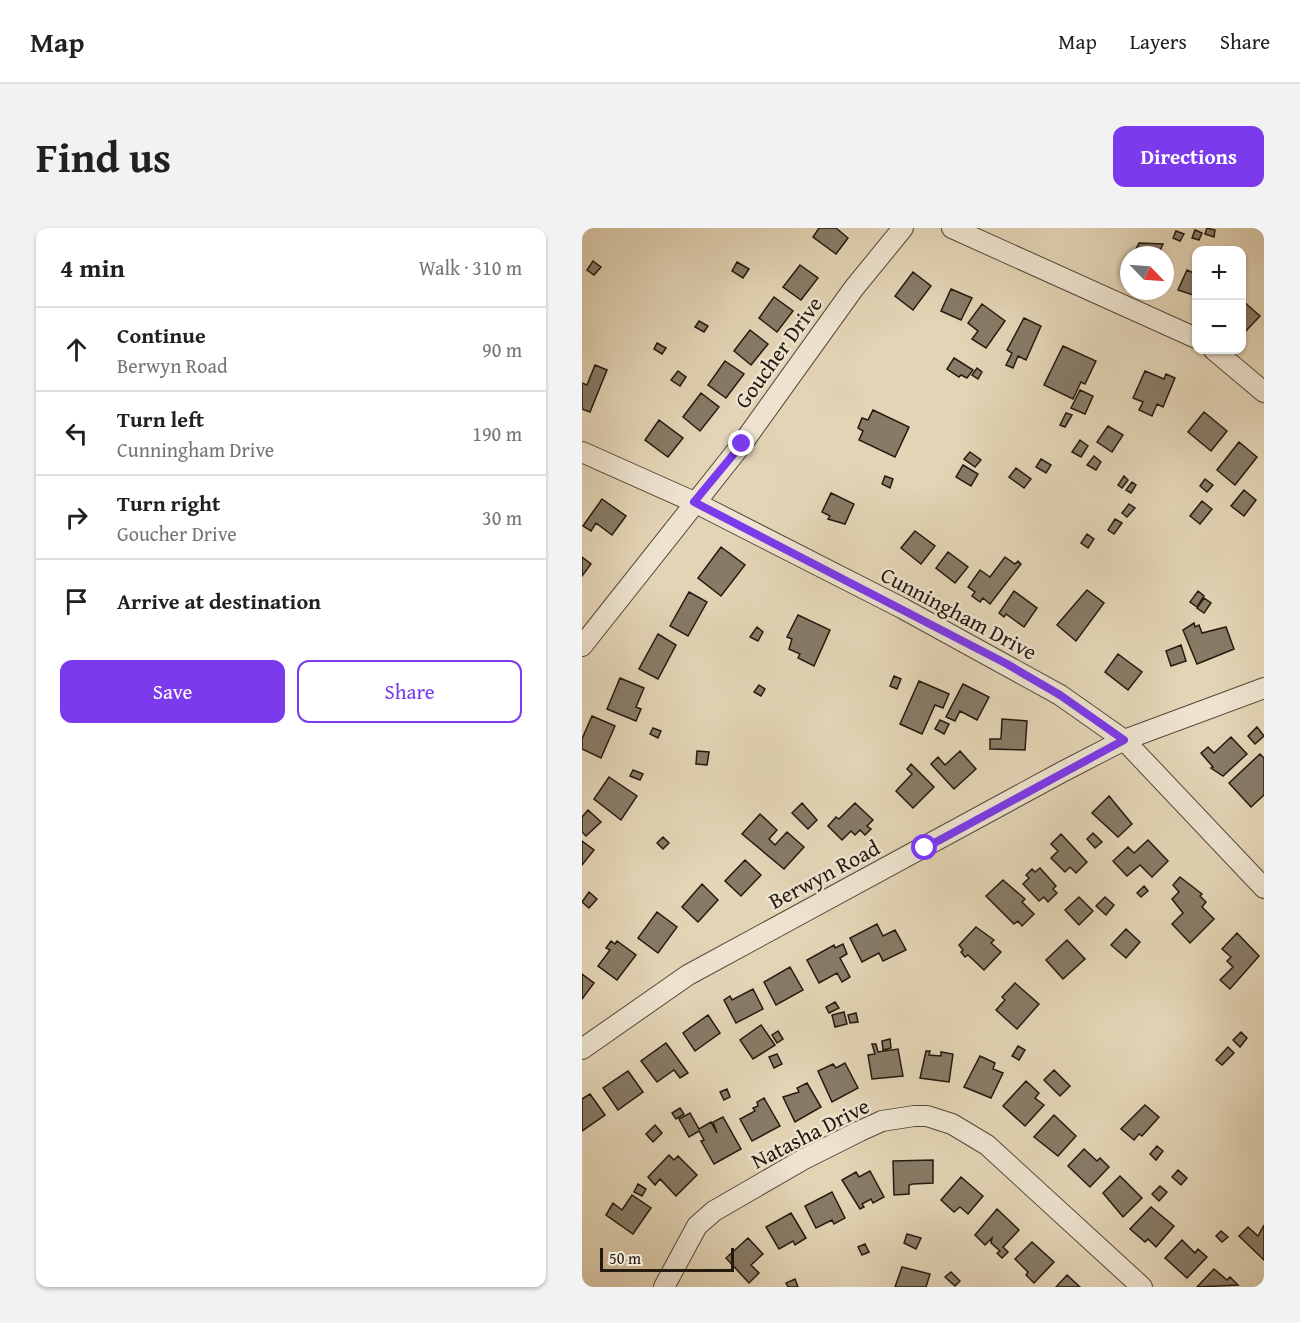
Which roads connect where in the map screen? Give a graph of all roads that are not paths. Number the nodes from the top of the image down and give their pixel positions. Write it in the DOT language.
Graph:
graph roads {
  1 [pos="903,228"];
  2 [pos="952,228"];
  3 [pos="1192,336"];
  4 [pos="1219,354"];
  5 [pos="1264,392"];
  6 [pos="582,452"];
  7 [pos="694,502"];
  8 [pos="582,646"];
  9 [pos="1264,688"];
  10 [pos="1124,740"];
  11 [pos="1264,888"];
  12 [pos="582,1049"];
  13 [pos="664,1287"];
  14 [pos="1142,1287"];
  1 -- 7 [label="street, Goucher Drive"];
  2 -- 3 [label="street"];
  4 -- 5 [label="street"];
  6 -- 7 [label="street, Cunningham Drive"];
  7 -- 8 [label="street, Goucher Drive"];
  7 -- 10 [label="street, Cunningham Drive"];
  9 -- 10 [label="street, Berwyn Road"];
  10 -- 11 [label="street, Cunningham Drive"];
  10 -- 12 [label="street, Berwyn Road"];
  13 -- 14 [label="street, Natasha Drive"];
}
